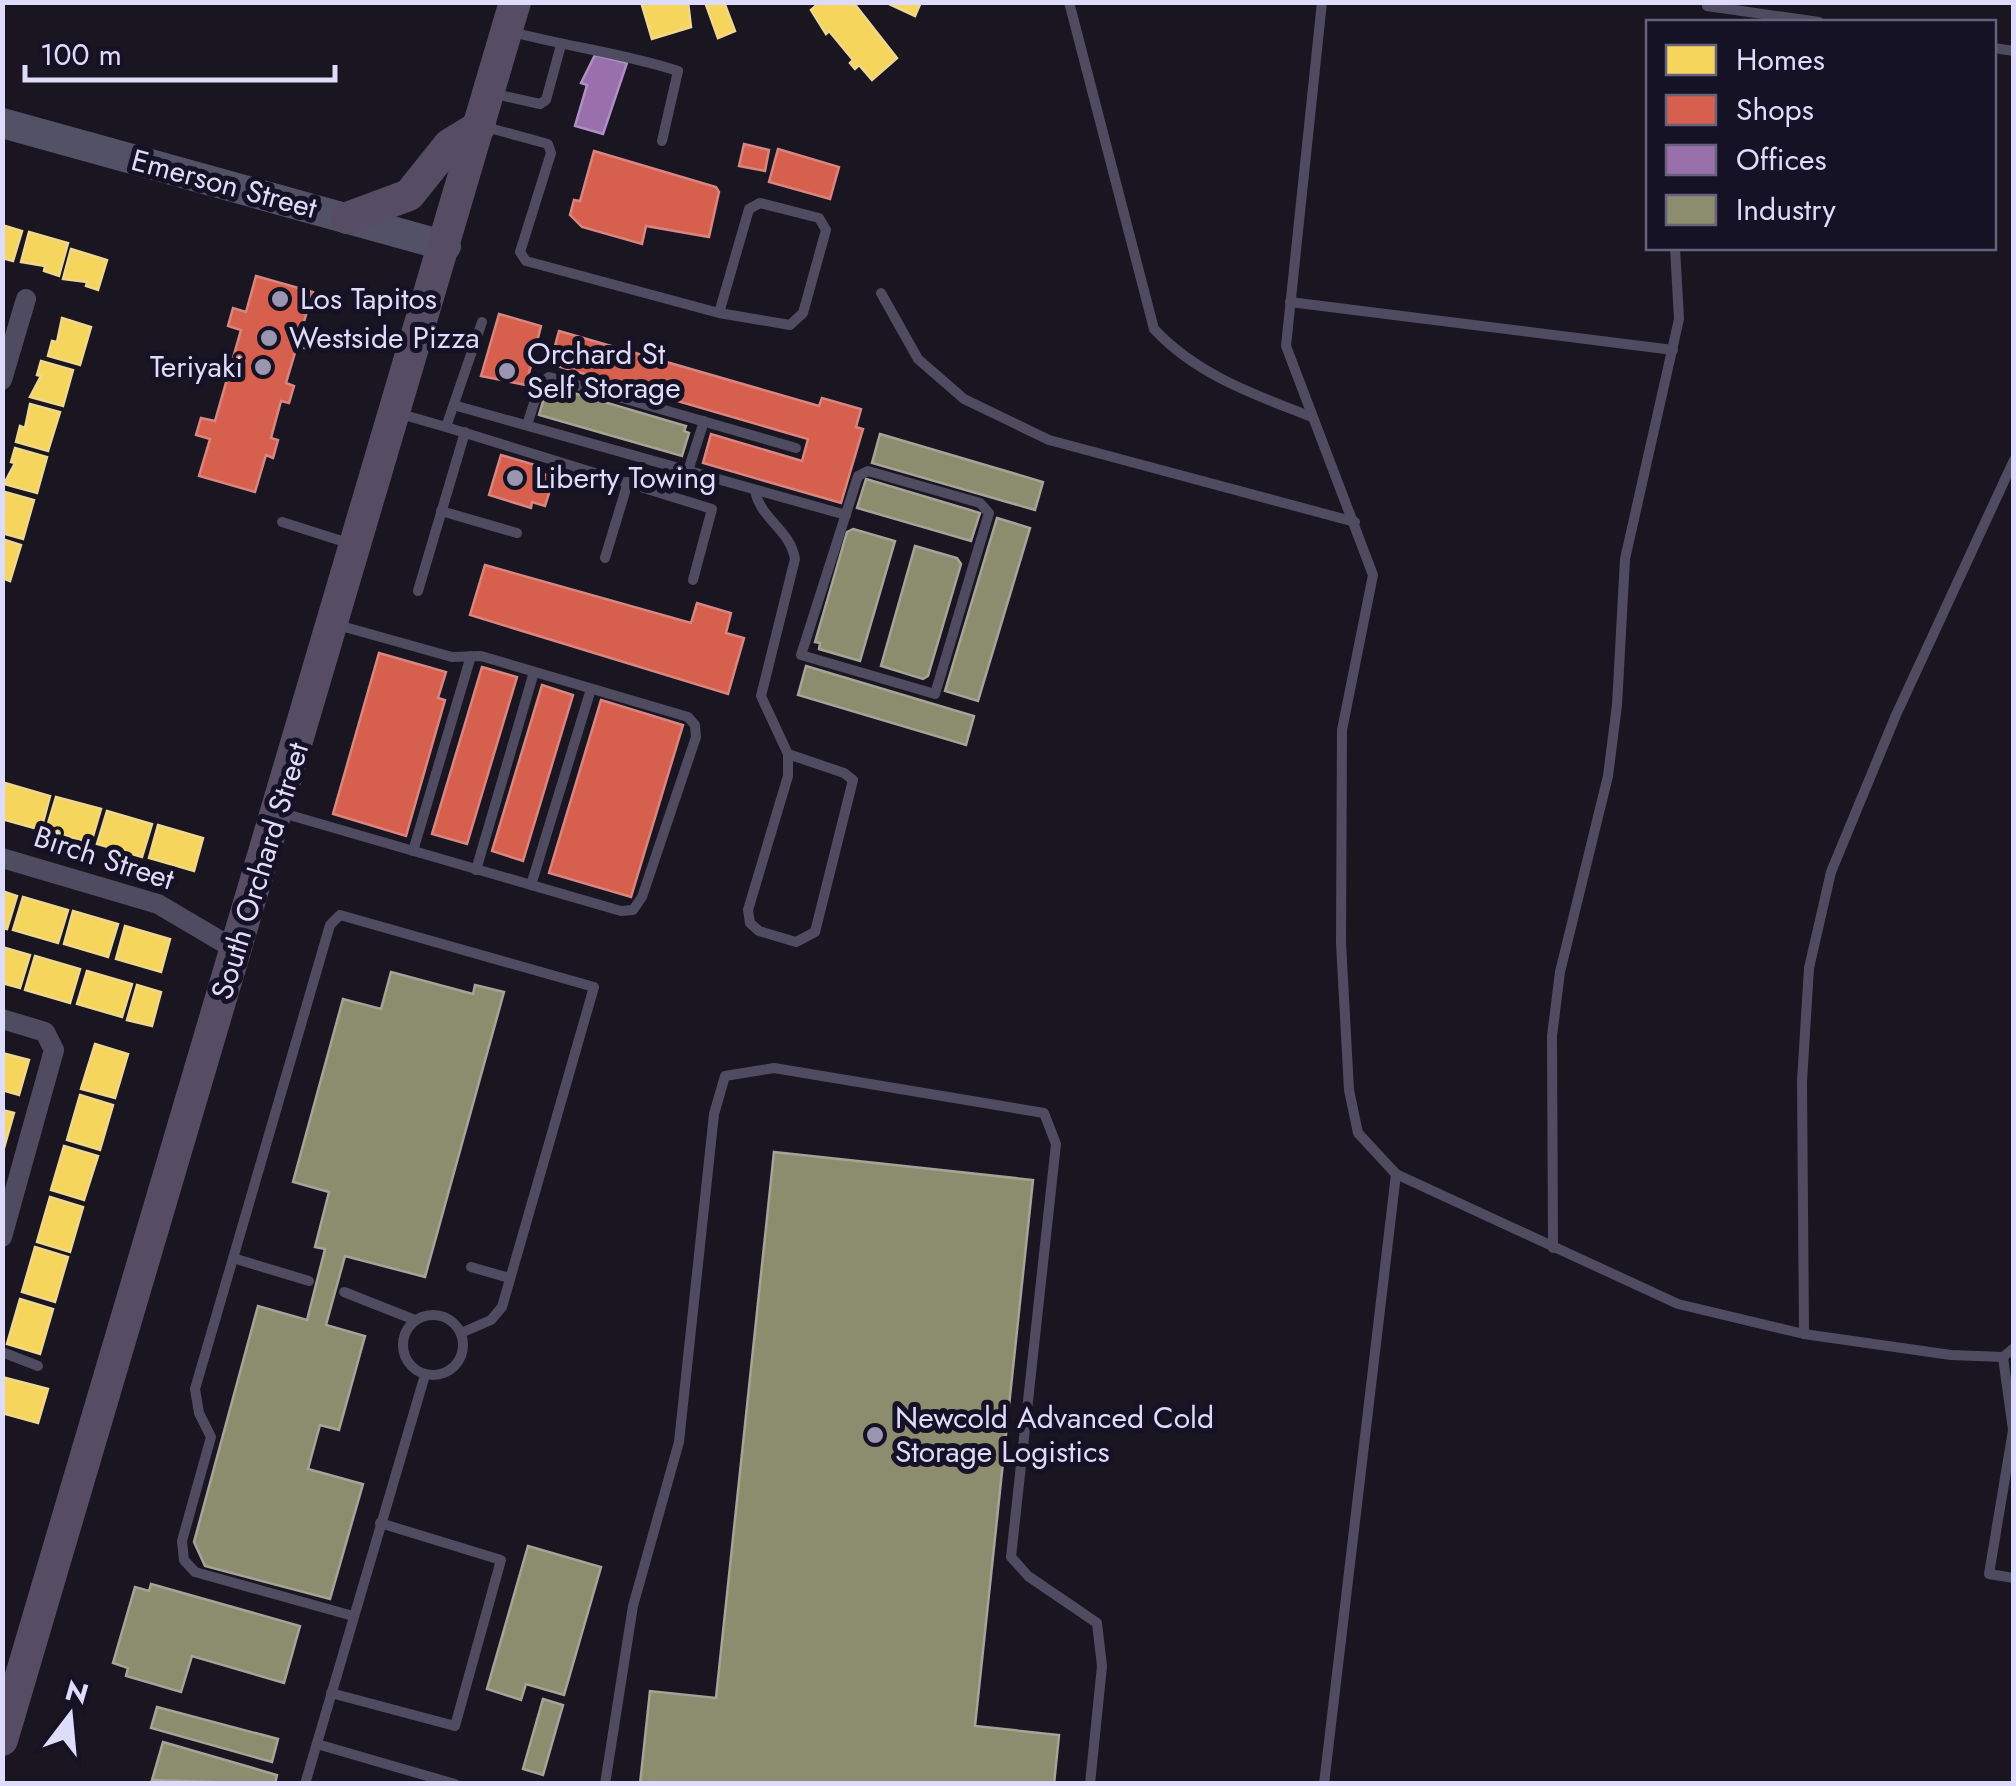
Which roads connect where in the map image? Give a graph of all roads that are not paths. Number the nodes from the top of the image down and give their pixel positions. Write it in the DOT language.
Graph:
graph roads {
  1 [pos="1069,2"];
  2 [pos="1322,2"];
  3 [pos="1707,4"];
  4 [pos="511,17"];
  5 [pos="1807,20"];
  6 [pos="560,45"];
  7 [pos="490,93"];
  8 [pos="2,122"];
  9 [pos="480,126"];
  10 [pos="662,141"];
  11 [pos="347,218"];
  12 [pos="446,246"];
  13 [pos="1675,250"];
  14 [pos="880,294"];
  15 [pos="26,299"];
  16 [pos="1290,302"];
  17 [pos="720,313"];
  18 [pos="482,322"];
  19 [pos="1673,350"];
  20 [pos="2,380"];
  21 [pos="457,406"];
  22 [pos="396,412"];
  23 [pos="1312,416"];
  24 [pos="704,421"];
  25 [pos="527,425"];
  26 [pos="446,427"];
  27 [pos="465,432"];
  28 [pos="796,448"];
  29 [pos="2014,460"];
  30 [pos="688,472"];
  31 [pos="628,482"];
  32 [pos="756,491"];
  33 [pos="442,511"];
  34 [pos="846,514"];
  35 [pos="282,522"];
  36 [pos="1356,522"];
  37 [pos="517,532"];
  38 [pos="357,545"];
  39 [pos="606,558"];
  40 [pos="693,580"];
  41 [pos="418,591"];
  42 [pos="333,624"];
  43 [pos="470,656"];
  44 [pos="534,672"];
  45 [pos="591,688"];
  46 [pos="788,754"];
  47 [pos="278,811"];
  48 [pos="413,851"];
  49 [pos="2,858"];
  50 [pos="476,870"];
  51 [pos="530,885"];
  52 [pos="236,950"];
  53 [pos="2,1020"];
  54 [pos="1396,1174"];
  55 [pos="10,1184"];
  56 [pos="2,1237"];
  57 [pos="1553,1248"];
  58 [pos="233,1258"];
  59 [pos="471,1267"];
  60 [pos="509,1278"];
  61 [pos="309,1281"];
  62 [pos="344,1292"];
  63 [pos="415,1320"];
  64 [pos="462,1333"];
  65 [pos="1804,1334"];
  66 [pos="2014,1348"];
  67 [pos="2,1352"];
  68 [pos="2003,1358"];
  69 [pos="38,1366"];
  70 [pos="425,1375"];
  71 [pos="380,1523"];
  72 [pos="2014,1578"];
  73 [pos="354,1616"];
  74 [pos="331,1693"];
  75 [pos="2,1740"];
  76 [pos="316,1744"];
  77 [pos="306,1784"];
  78 [pos="455,1784"];
  79 [pos="605,1784"];
  80 [pos="1090,1784"];
  81 [pos="1324,1784"];
  1 -- 23 [label="lane"];
  2 -- 16 [label="lane"];
  3 -- 5 [label="lane"];
  4 -- 6 [label="lane"];
  4 -- 7 [label="main road, South Orchard Street"];
  6 -- 7 [label="lane"];
  6 -- 10 [label="lane"];
  7 -- 9 [label="main road, South Orchard Street"];
  8 -- 11 [label="main road, Emerson Street"];
  9 -- 11 [label="main road"];
  9 -- 12 [label="main road, South Orchard Street"];
  9 -- 17 [label="lane"];
  11 -- 12 [label="main road, Emerson Street"];
  12 -- 22 [label="main road, South Orchard Street"];
  13 -- 19 [label="lane"];
  14 -- 36 [label="lane"];
  15 -- 20 [label="street"];
  16 -- 19 [label="lane"];
  16 -- 23 [label="lane"];
  17 -- 17 [label="lane"];
  18 -- 21 [label="lane"];
  19 -- 57 [label="lane"];
  21 -- 25 [label="lane"];
  21 -- 26 [label="lane"];
  22 -- 26 [label="lane"];
  22 -- 38 [label="main road, South Orchard Street"];
  23 -- 36 [label="lane"];
  24 -- 25 [label="lane"];
  24 -- 28 [label="lane"];
  24 -- 30 [label="lane"];
  25 -- 30 [label="lane"];
  26 -- 27 [label="lane"];
  27 -- 31 [label="lane"];
  27 -- 33 [label="lane"];
  29 -- 65 [label="lane"];
  30 -- 32 [label="lane"];
  31 -- 39 [label="lane"];
  31 -- 40 [label="lane"];
  32 -- 34 [label="lane"];
  32 -- 46 [label="lane"];
  33 -- 37 [label="lane"];
  33 -- 41 [label="lane"];
  34 -- 34 [label="lane"];
  35 -- 38 [label="lane"];
  36 -- 54 [label="lane"];
  38 -- 42 [label="main road, South Orchard Street"];
  42 -- 43 [label="lane"];
  42 -- 47 [label="main road, South Orchard Street"];
  43 -- 44 [label="lane"];
  43 -- 48 [label="lane"];
  44 -- 45 [label="lane"];
  44 -- 50 [label="lane"];
  45 -- 51 [label="lane"];
  45 -- 51 [label="lane"];
  46 -- 46 [label="lane"];
  47 -- 48 [label="lane"];
  47 -- 52 [label="main road, South Orchard Street"];
  48 -- 50 [label="lane"];
  49 -- 52 [label="street, Birch Street"];
  50 -- 51 [label="lane"];
  52 -- 75 [label="main road, South Orchard Street"];
  53 -- 55 [label="street"];
  54 -- 57 [label="lane"];
  54 -- 81 [label="lane"];
  55 -- 56 [label="street"];
  57 -- 65 [label="lane"];
  58 -- 60 [label="lane"];
  58 -- 61 [label="lane"];
  58 -- 73 [label="lane"];
  59 -- 60 [label="lane"];
  60 -- 64 [label="lane"];
  62 -- 63 [label="lane"];
  63 -- 64 [label="lane"];
  63 -- 70 [label="lane"];
  64 -- 70 [label="lane"];
  65 -- 68 [label="lane"];
  66 -- 68 [label="lane"];
  67 -- 69 [label="lane"];
  68 -- 72 [label="lane"];
  70 -- 71 [label="lane"];
  71 -- 73 [label="lane"];
  71 -- 74 [label="lane"];
  73 -- 74 [label="lane"];
  74 -- 76 [label="lane"];
  76 -- 77 [label="lane"];
  76 -- 78 [label="lane"];
  79 -- 80 [label="lane"];
}
